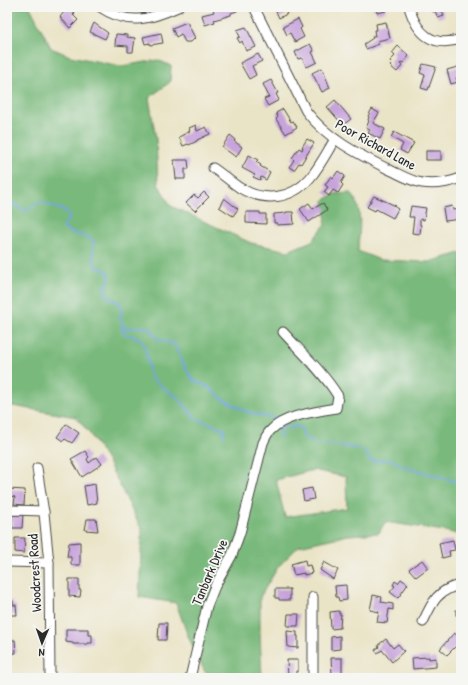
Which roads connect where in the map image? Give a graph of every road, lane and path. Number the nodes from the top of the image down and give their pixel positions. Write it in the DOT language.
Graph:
graph roads {
  1 [pos="100,7"];
  2 [pos="178,7"];
  3 [pos="254,7"];
  4 [pos="409,7"];
  5 [pos="461,39"];
  6 [pos="335,139"];
  7 [pos="213,168"];
  8 [pos="461,178"];
  9 [pos="283,332"];
  10 [pos="37,468"];
  11 [pos="44,511"];
  12 [pos="7,513"];
  13 [pos="7,562"];
  14 [pos="49,563"];
  15 [pos="461,585"];
  16 [pos="313,597"];
  17 [pos="423,622"];
  18 [pos="50,678"];
  19 [pos="190,678"];
  20 [pos="313,678"];
  1 -- 2 [label="street"];
  3 -- 6 [label="street, Poor Richard Lane"];
  4 -- 5 [label="street"];
  6 -- 7 [label="street"];
  6 -- 8 [label="street, Poor Richard Lane"];
  9 -- 19 [label="street, Tanbark Drive"];
  10 -- 11 [label="street, Woodcrest Road"];
  11 -- 12 [label="street"];
  11 -- 14 [label="street, Woodcrest Road"];
  13 -- 14 [label="street"];
  14 -- 18 [label="street, Woodcrest Road"];
  15 -- 17 [label="street"];
  16 -- 20 [label="street"];
}
